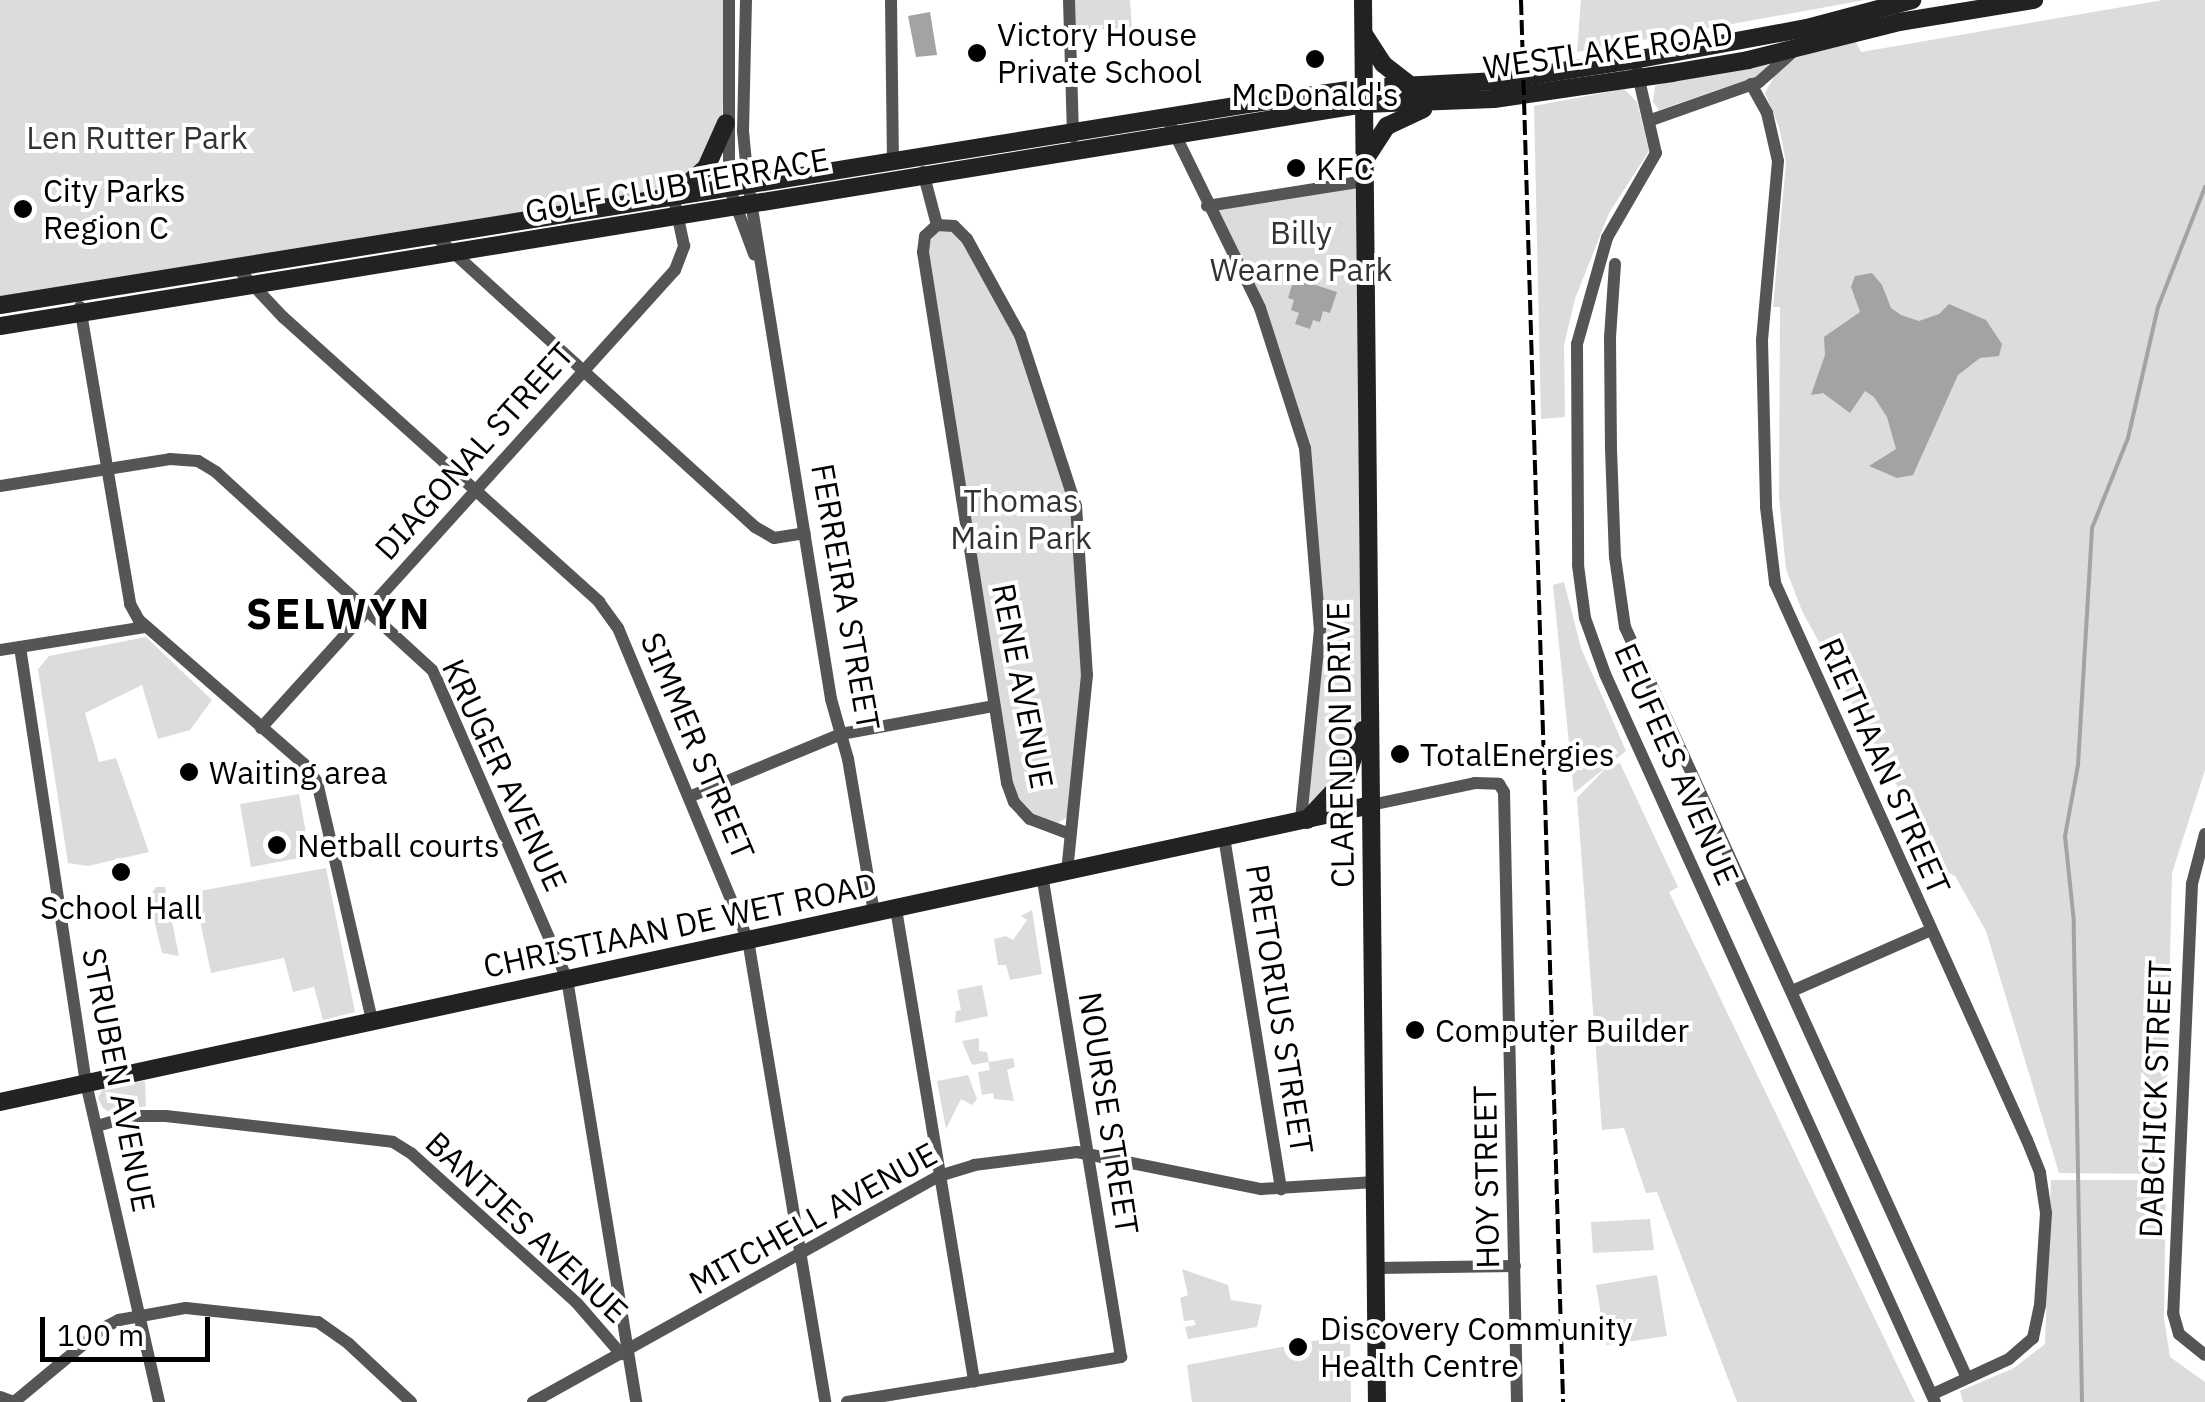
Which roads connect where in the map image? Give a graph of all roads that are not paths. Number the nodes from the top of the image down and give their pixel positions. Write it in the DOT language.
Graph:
graph roads {
  1 [pos="729,0"];
  2 [pos="746,0"];
  3 [pos="891,0"];
  4 [pos="1068,0"];
  5 [pos="1363,0"];
  6 [pos="2034,0"];
  7 [pos="1902,1"];
  8 [pos="1900,22"];
  9 [pos="1362,31"];
  10 [pos="1797,49"];
  11 [pos="1636,68"];
  12 [pos="1752,84"];
  13 [pos="1410,85"];
  14 [pos="1364,96"];
  15 [pos="1442,102"];
  16 [pos="1166,116"];
  17 [pos="1651,120"];
  18 [pos="726,124"];
  19 [pos="1072,131"];
  20 [pos="1172,135"];
  21 [pos="1074,152"];
  22 [pos="893,161"];
  23 [pos="922,166"];
  24 [pos="1364,173"];
  25 [pos="738,185"];
  26 [pos="673,194"];
  27 [pos="742,205"];
  28 [pos="1208,206"];
  29 [pos="677,216"];
  30 [pos="937,225"];
  31 [pos="433,234"];
  32 [pos="452,253"];
  33 [pos="1616,264"];
  34 [pos="236,267"];
  35 [pos="253,284"];
  36 [pos="77,292"];
  37 [pos="0,305"];
  38 [pos="82,314"];
  39 [pos="0,326"];
  40 [pos="583,372"];
  41 [pos="108,469"];
  42 [pos="0,486"];
  43 [pos="478,493"];
  44 [pos="804,533"];
  45 [pos="369,608"];
  46 [pos="146,627"];
  47 [pos="20,646"];
  48 [pos="0,650"];
  49 [pos="1370,688"];
  50 [pos="994,706"];
  51 [pos="261,728"];
  52 [pos="841,734"];
  53 [pos="690,797"];
  54 [pos="1372,805"];
  55 [pos="1304,821"];
  56 [pos="1070,834"];
  57 [pos="2205,834"];
  58 [pos="1224,837"];
  59 [pos="1067,871"];
  60 [pos="1042,877"];
  61 [pos="2192,884"];
  62 [pos="2205,892"];
  63 [pos="896,909"];
  64 [pos="874,913"];
  65 [pos="1929,931"];
  66 [pos="748,940"];
  67 [pos="567,980"];
  68 [pos="1792,992"];
  69 [pos="372,1021"];
  70 [pos="86,1083"];
  71 [pos="0,1102"];
  72 [pos="97,1126"];
  73 [pos="1088,1154"];
  74 [pos="940,1176"];
  75 [pos="1375,1182"];
  76 [pos="1282,1189"];
  77 [pos="800,1253"];
  78 [pos="1515,1266"];
  79 [pos="1376,1268"];
  80 [pos="138,1313"];
  81 [pos="624,1352"];
  82 [pos="2205,1354"];
  83 [pos="1967,1378"];
  84 [pos="974,1382"];
  85 [pos="0,1397"];
  86 [pos="1934,1398"];
  87 [pos="14,1402"];
  88 [pos="159,1402"];
  89 [pos="411,1402"];
  90 [pos="534,1402"];
  91 [pos="636,1402"];
  92 [pos="825,1402"];
  93 [pos="847,1402"];
  94 [pos="1377,1402"];
  95 [pos="1518,1402"];
  1 -- 18 [label="street"];
  2 -- 25 [label="street"];
  3 -- 22 [label="street"];
  4 -- 19 [label="street"];
  5 -- 9 [label="main road, CLARENDON DRIVE"];
  6 -- 8 [label="main road, WESTLAKE ROAD"];
  7 -- 8 [label="street"];
  7 -- 11 [label="main road, WESTLAKE ROAD"];
  8 -- 10 [label="main road, WESTLAKE ROAD"];
  9 -- 13 [label="main road"];
  9 -- 14 [label="main road, CLARENDON DRIVE"];
  10 -- 11 [label="main road, WESTLAKE ROAD"];
  10 -- 12 [label="street"];
  11 -- 13 [label="main road, WESTLAKE ROAD"];
  11 -- 15 [label="main road, WESTLAKE ROAD"];
  11 -- 17 [label="street, EEUFEES AVENUE"];
  12 -- 17 [label="street"];
  12 -- 65 [label="street, RIETHAAN STREET"];
  13 -- 14 [label="main road, WESTLAKE ROAD"];
  14 -- 15 [label="main road, WESTLAKE ROAD"];
  14 -- 16 [label="main road, GOLF CLUB TERRACE"];
  14 -- 20 [label="main road, GOLF CLUB TERRACE"];
  14 -- 24 [label="main road, CLARENDON DRIVE"];
  15 -- 24 [label="main road"];
  16 -- 19 [label="main road, GOLF CLUB TERRACE"];
  16 -- 20 [label="street"];
  17 -- 86 [label="street, EEUFEES AVENUE"];
  18 -- 25 [label="street"];
  18 -- 26 [label="main road"];
  19 -- 21 [label="street"];
  19 -- 23 [label="main road, GOLF CLUB TERRACE"];
  20 -- 21 [label="main road, GOLF CLUB TERRACE"];
  20 -- 28 [label="street"];
  21 -- 23 [label="main road, GOLF CLUB TERRACE"];
  22 -- 23 [label="main road, GOLF CLUB TERRACE"];
  22 -- 25 [label="main road, GOLF CLUB TERRACE"];
  23 -- 27 [label="main road, GOLF CLUB TERRACE"];
  23 -- 30 [label="street"];
  24 -- 28 [label="street"];
  24 -- 49 [label="main road, CLARENDON DRIVE"];
  25 -- 26 [label="main road, GOLF CLUB TERRACE"];
  25 -- 27 [label="street, FERREIRA STREET"];
  26 -- 29 [label="street, DIAGONAL STREET"];
  26 -- 31 [label="main road, GOLF CLUB TERRACE"];
  27 -- 29 [label="main road, GOLF CLUB TERRACE"];
  27 -- 44 [label="street, FERREIRA STREET"];
  28 -- 55 [label="street"];
  29 -- 32 [label="main road, GOLF CLUB TERRACE"];
  29 -- 40 [label="street, DIAGONAL STREET"];
  30 -- 50 [label="street, RENE AVENUE"];
  30 -- 56 [label="street"];
  31 -- 32 [label="street"];
  31 -- 34 [label="main road, GOLF CLUB TERRACE"];
  32 -- 35 [label="main road, GOLF CLUB TERRACE"];
  32 -- 40 [label="street"];
  33 -- 68 [label="street, EEUFEES AVENUE"];
  34 -- 35 [label="street, SIMMER STREET"];
  34 -- 36 [label="main road, GOLF CLUB TERRACE"];
  35 -- 38 [label="main road, GOLF CLUB TERRACE"];
  35 -- 43 [label="street, SIMMER STREET"];
  36 -- 37 [label="main road, GOLF CLUB TERRACE"];
  36 -- 38 [label="street"];
  38 -- 39 [label="main road, GOLF CLUB TERRACE"];
  38 -- 41 [label="street"];
  40 -- 43 [label="street, DIAGONAL STREET"];
  40 -- 44 [label="street"];
  41 -- 42 [label="street, KRUGER AVENUE"];
  41 -- 45 [label="street, KRUGER AVENUE"];
  41 -- 46 [label="street"];
  43 -- 45 [label="street, DIAGONAL STREET"];
  43 -- 53 [label="street, SIMMER STREET"];
  44 -- 52 [label="street, FERREIRA STREET"];
  45 -- 51 [label="street, DIAGONAL STREET"];
  45 -- 67 [label="street, KRUGER AVENUE"];
  46 -- 47 [label="street"];
  46 -- 51 [label="street"];
  47 -- 48 [label="street"];
  47 -- 70 [label="street, STRUBEN AVENUE"];
  49 -- 54 [label="main road, CLARENDON DRIVE"];
  49 -- 55 [label="main road"];
  50 -- 52 [label="street"];
  50 -- 56 [label="street, RENE AVENUE"];
  51 -- 69 [label="street"];
  52 -- 53 [label="street"];
  52 -- 64 [label="street, FERREIRA STREET"];
  53 -- 66 [label="street, SIMMER STREET"];
  54 -- 55 [label="main road, CHRISTIAAN DE WET ROAD"];
  54 -- 75 [label="main road, CLARENDON DRIVE"];
  54 -- 78 [label="street, HOY STREET"];
  55 -- 58 [label="main road, CHRISTIAAN DE WET ROAD"];
  56 -- 59 [label="street"];
  57 -- 61 [label="street, DABCHICK STREET"];
  58 -- 59 [label="main road, CHRISTIAAN DE WET ROAD"];
  58 -- 76 [label="street, PRETORIUS STREET"];
  59 -- 60 [label="main road, CHRISTIAAN DE WET ROAD"];
  60 -- 63 [label="main road, CHRISTIAAN DE WET ROAD"];
  60 -- 73 [label="street, NOURSE STREET"];
  61 -- 62 [label="street"];
  61 -- 82 [label="street, DABCHICK STREET"];
  63 -- 64 [label="main road, CHRISTIAAN DE WET ROAD"];
  63 -- 74 [label="street"];
  64 -- 66 [label="main road, CHRISTIAAN DE WET ROAD"];
  65 -- 68 [label="street"];
  65 -- 83 [label="street, RIETHAAN STREET"];
  66 -- 67 [label="main road, CHRISTIAAN DE WET ROAD"];
  66 -- 77 [label="street, SIMMER STREET"];
  67 -- 69 [label="main road, CHRISTIAAN DE WET ROAD"];
  67 -- 81 [label="street, KRUGER AVENUE"];
  68 -- 83 [label="street, EEUFEES AVENUE"];
  69 -- 70 [label="main road, CHRISTIAAN DE WET ROAD"];
  70 -- 71 [label="main road, CHRISTIAAN DE WET ROAD"];
  70 -- 72 [label="street, STRUBEN AVENUE"];
  72 -- 80 [label="street, STRUBEN AVENUE"];
  72 -- 81 [label="street, BANTJES AVENUE"];
  73 -- 74 [label="street, MITCHELL AVENUE"];
  73 -- 76 [label="street, MITCHELL AVENUE"];
  73 -- 84 [label="street, NOURSE STREET"];
  74 -- 77 [label="street, MITCHELL AVENUE"];
  74 -- 84 [label="street"];
  75 -- 76 [label="street, MITCHELL AVENUE"];
  75 -- 79 [label="main road, CLARENDON DRIVE"];
  77 -- 81 [label="street, MITCHELL AVENUE"];
  77 -- 92 [label="street, SIMMER STREET"];
  78 -- 79 [label="street"];
  78 -- 95 [label="street, HOY STREET"];
  79 -- 94 [label="main road, CLARENDON DRIVE"];
  80 -- 87 [label="street"];
  80 -- 88 [label="street, STRUBEN AVENUE"];
  80 -- 89 [label="street"];
  81 -- 90 [label="street, MITCHELL AVENUE"];
  81 -- 91 [label="street, KRUGER AVENUE"];
  83 -- 86 [label="street, RIETHAAN STREET"];
  84 -- 93 [label="street"];
  85 -- 87 [label="street"];
}
